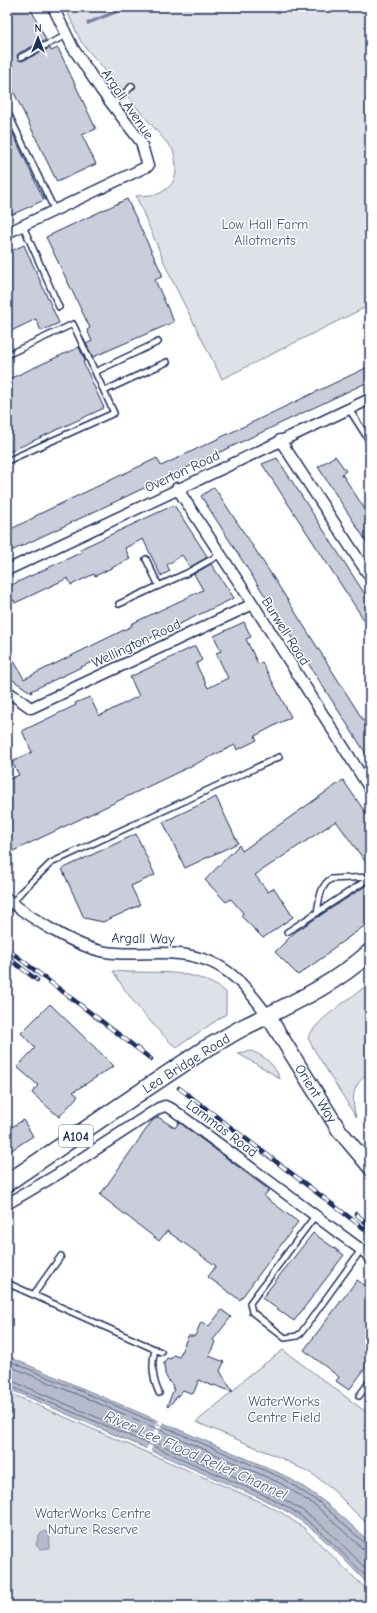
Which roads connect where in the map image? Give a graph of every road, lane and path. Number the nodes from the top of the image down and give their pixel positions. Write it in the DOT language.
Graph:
graph roads {
  1 [pos="53,7"];
  2 [pos="67,35"];
  3 [pos="21,57"];
  4 [pos="132,86"];
  5 [pos="111,106"];
  6 [pos="7,111"];
  7 [pos="55,211"];
  8 [pos="22,226"];
  9 [pos="7,233"];
  10 [pos="59,307"];
  11 [pos="158,342"];
  12 [pos="7,355"];
  13 [pos="167,362"];
  14 [pos="95,372"];
  15 [pos="104,391"];
  16 [pos="370,399"];
  17 [pos="348,409"];
  18 [pos="280,440"];
  19 [pos="370,442"];
  20 [pos="7,461"];
  21 [pos="177,488"];
  22 [pos="221,554"];
  23 [pos="146,559"];
  24 [pos="7,570"];
  25 [pos="370,577"];
  26 [pos="159,586"];
  27 [pos="119,604"];
  28 [pos="253,604"];
  29 [pos="7,691"];
  30 [pos="280,757"];
  31 [pos="370,789"];
  32 [pos="370,878"];
  33 [pos="10,901"];
  34 [pos="317,913"];
  35 [pos="287,932"];
  36 [pos="370,952"];
  37 [pos="268,1016"];
  38 [pos="370,1167"];
  39 [pos="7,1183"];
  40 [pos="7,1204"];
  41 [pos="315,1216"];
  42 [pos="361,1250"];
  43 [pos="61,1256"];
  44 [pos="370,1258"];
  45 [pos="7,1283"];
  46 [pos="34,1294"];
  47 [pos="155,1349"];
  48 [pos="161,1352"];
  49 [pos="370,1381"];
  50 [pos="159,1393"];
  51 [pos="360,1396"];
  1 -- 2 [label="street, Argall Avenue"];
  2 -- 3 [label="lane"];
  2 -- 5 [label="street, Argall Avenue"];
  4 -- 5 [label="lane"];
  5 -- 7 [label="street, Argall Avenue"];
  6 -- 7 [label="lane"];
  7 -- 8 [label="street, Argall Avenue"];
  8 -- 9 [label="street, Argall Avenue"];
  8 -- 10 [label="lane"];
  11 -- 14 [label="lane"];
  12 -- 14 [label="lane"];
  13 -- 15 [label="lane"];
  14 -- 15 [label="lane"];
  15 -- 20 [label="lane"];
  16 -- 17 [label="street, Overton Road"];
  17 -- 18 [label="street, Overton Road"];
  17 -- 19 [label="lane"];
  18 -- 21 [label="street, Overton Road"];
  18 -- 25 [label="street"];
  21 -- 22 [label="street, Burwell Road"];
  21 -- 24 [label="street, Overton Road"];
  22 -- 26 [label="lane"];
  22 -- 28 [label="street, Burwell Road"];
  23 -- 26 [label="lane"];
  26 -- 27 [label="lane"];
  28 -- 29 [label="street, Wellington Road"];
  28 -- 31 [label="street, Burwell Road"];
  30 -- 33 [label="lane"];
  32 -- 34 [label="lane"];
  32 -- 34 [label="lane"];
  33 -- 37 [label="street, Argall Way"];
  34 -- 35 [label="lane"];
  36 -- 37 [label="main road, Lea Bridge Road / A104"];
  37 -- 38 [label="street, Orient Way"];
  37 -- 39 [label="main road, Lea Bridge Road / A104, bridge"];
  40 -- 41 [label="street, Lammas Road"];
  41 -- 42 [label="street, Lammas Road"];
  41 -- 42 [label="lane"];
  42 -- 44 [label="street, Lammas Road"];
  43 -- 46 [label="lane"];
  45 -- 46 [label="lane"];
  46 -- 47 [label="lane"];
  47 -- 48 [label="lane"];
  47 -- 50 [label="lane"];
  49 -- 51 [label="lane"];
}
